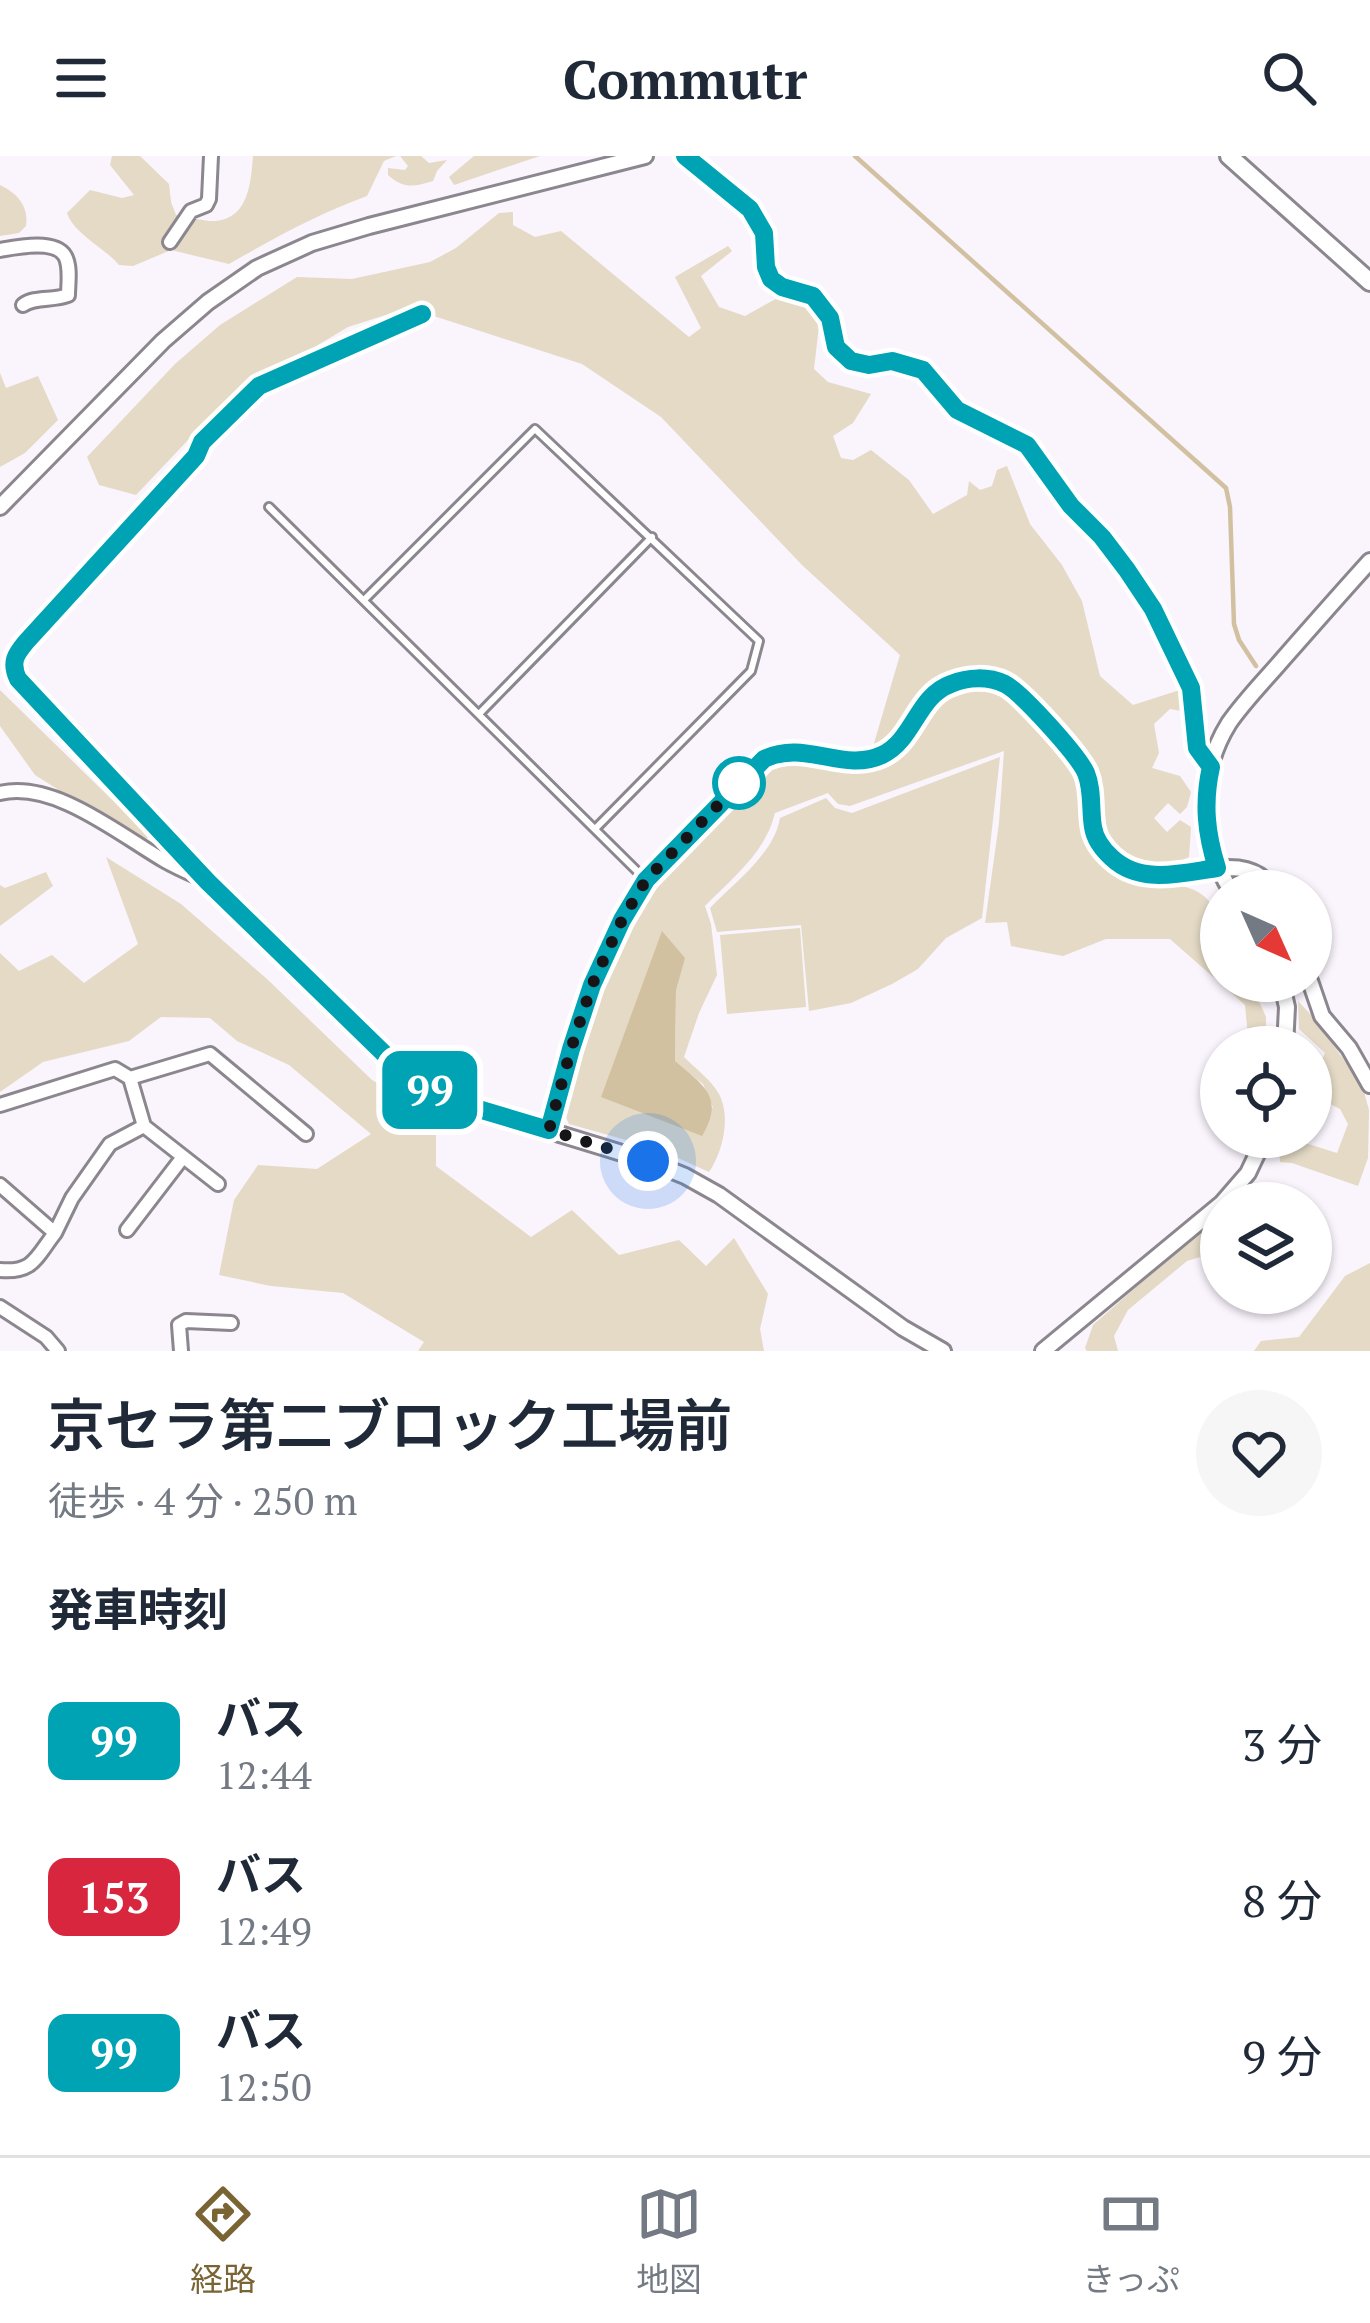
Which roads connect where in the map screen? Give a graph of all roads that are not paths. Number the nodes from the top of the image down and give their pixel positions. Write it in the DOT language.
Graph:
graph roads {
  1 [pos="211,156"];
  2 [pos="645,156"];
  3 [pos="685,156"];
  4 [pos="1229,156"];
  5 [pos="170,242"];
  6 [pos="0,250"];
  7 [pos="1370,282"];
  8 [pos="22,305"];
  9 [pos="422,314"];
  10 [pos="0,507"];
  11 [pos="269,507"];
  12 [pos="652,537"];
  13 [pos="1370,561"];
  14 [pos="364,600"];
  15 [pos="479,713"];
  16 [pos="1211,767"];
  17 [pos="0,793"];
  18 [pos="596,829"];
  19 [pos="1217,868"];
  20 [pos="1248,870"];
  21 [pos="646,880"];
  22 [pos="208,882"];
  23 [pos="1317,1002"];
  24 [pos="130,1078"];
  25 [pos="1370,1084"];
  26 [pos="0,1105"];
  27 [pos="144,1126"];
  28 [pos="549,1130"];
  29 [pos="306,1134"];
  30 [pos="183,1157"];
  31 [pos="218,1184"];
  32 [pos="0,1185"];
  33 [pos="1200,1220"];
  34 [pos="127,1230"];
  35 [pos="55,1233"];
  36 [pos="0,1270"];
  37 [pos="0,1307"];
  38 [pos="231,1323"];
  39 [pos="58,1351"];
  40 [pos="181,1351"];
  41 [pos="943,1351"];
  42 [pos="1042,1351"];
  1 -- 5 [label="street"];
  2 -- 10 [label="street"];
  3 -- 16 [label="street"];
  4 -- 7 [label="main road"];
  6 -- 8 [label="street"];
  9 -- 22 [label="lane"];
  11 -- 14 [label="lane"];
  12 -- 14 [label="lane"];
  12 -- 15 [label="lane"];
  12 -- 18 [label="lane"];
  13 -- 16 [label="street"];
  14 -- 15 [label="lane"];
  15 -- 18 [label="lane"];
  16 -- 19 [label="street"];
  17 -- 22 [label="street"];
  18 -- 21 [label="lane"];
  19 -- 20 [label="street"];
  19 -- 21 [label="street"];
  21 -- 28 [label="street"];
  22 -- 28 [label="street"];
  23 -- 25 [label="street"];
  24 -- 26 [label="street"];
  24 -- 27 [label="street"];
  24 -- 29 [label="street"];
  27 -- 30 [label="street"];
  27 -- 35 [label="street"];
  28 -- 41 [label="street"];
  30 -- 31 [label="street"];
  30 -- 34 [label="street"];
  32 -- 35 [label="street"];
  33 -- 42 [label="street"];
  35 -- 36 [label="street"];
  37 -- 39 [label="street"];
  38 -- 40 [label="street"];
}
